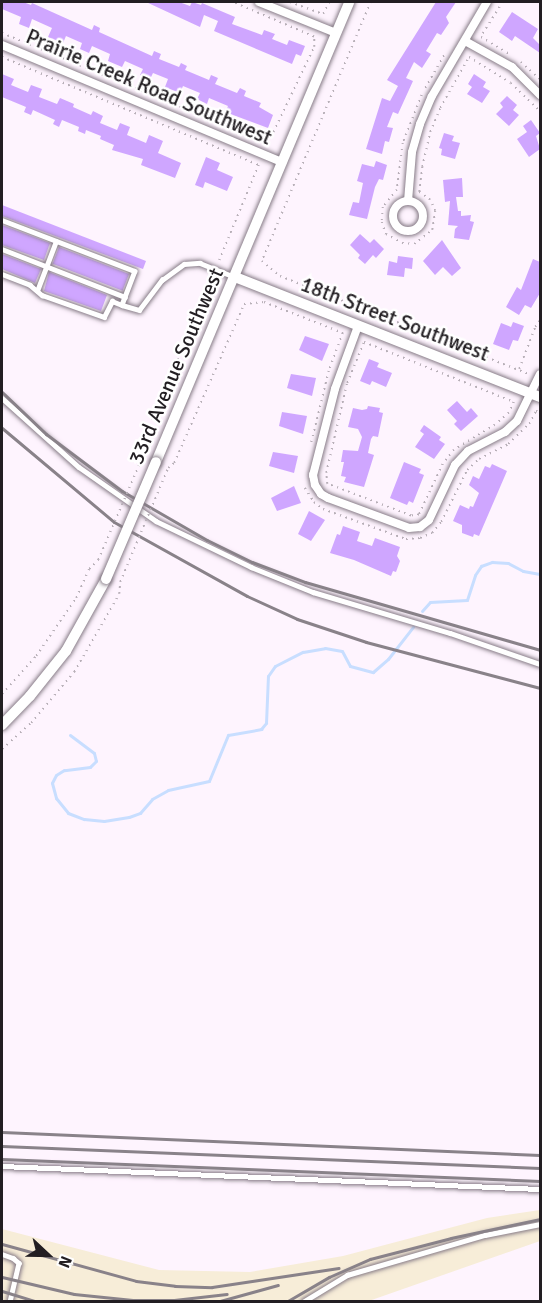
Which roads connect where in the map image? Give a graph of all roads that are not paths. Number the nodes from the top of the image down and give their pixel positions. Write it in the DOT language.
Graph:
graph roads {
  1 [pos="260,2"];
  2 [pos="349,2"];
  3 [pos="487,2"];
  4 [pos="336,33"];
  5 [pos="465,42"];
  6 [pos="2,45"];
  7 [pos="540,95"];
  8 [pos="282,162"];
  9 [pos="408,201"];
  10 [pos="2,220"];
  11 [pos="56,241"];
  12 [pos="2,249"];
  13 [pos="46,266"];
  14 [pos="2,274"];
  15 [pos="235,277"];
  16 [pos="36,291"];
  17 [pos="125,297"];
  18 [pos="122,305"];
  19 [pos="358,326"];
  20 [pos="540,374"];
  21 [pos="537,395"];
  22 [pos="2,398"];
  23 [pos="540,664"];
  24 [pos="2,725"];
  25 [pos="2,1166"];
  26 [pos="540,1189"];
  27 [pos="540,1224"];
  28 [pos="2,1254"];
  29 [pos="10,1302"];
  30 [pos="303,1302"];
  1 -- 4 [label="street"];
  2 -- 4 [label="street, 33rd Avenue Southwest"];
  3 -- 5 [label="street"];
  4 -- 8 [label="street, 33rd Avenue Southwest"];
  5 -- 7 [label="street"];
  5 -- 9 [label="street"];
  6 -- 8 [label="street, Prairie Creek Road Southwest"];
  8 -- 15 [label="street, 33rd Avenue Southwest"];
  10 -- 11 [label="lane"];
  11 -- 13 [label="lane"];
  11 -- 17 [label="lane"];
  12 -- 13 [label="lane"];
  13 -- 16 [label="lane"];
  13 -- 17 [label="lane"];
  14 -- 16 [label="lane"];
  15 -- 18 [label="lane"];
  15 -- 19 [label="street, 18th Street Southwest"];
  15 -- 24 [label="street, 33rd Avenue Southwest, bridge"];
  16 -- 18 [label="lane"];
  17 -- 18 [label="lane"];
  19 -- 21 [label="street, 18th Street Southwest"];
  19 -- 21 [label="street"];
  20 -- 21 [label="street"];
  22 -- 23 [label="lane"];
  25 -- 26 [label="lane"];
  27 -- 30 [label="lane"];
  28 -- 29 [label="lane"];
}
